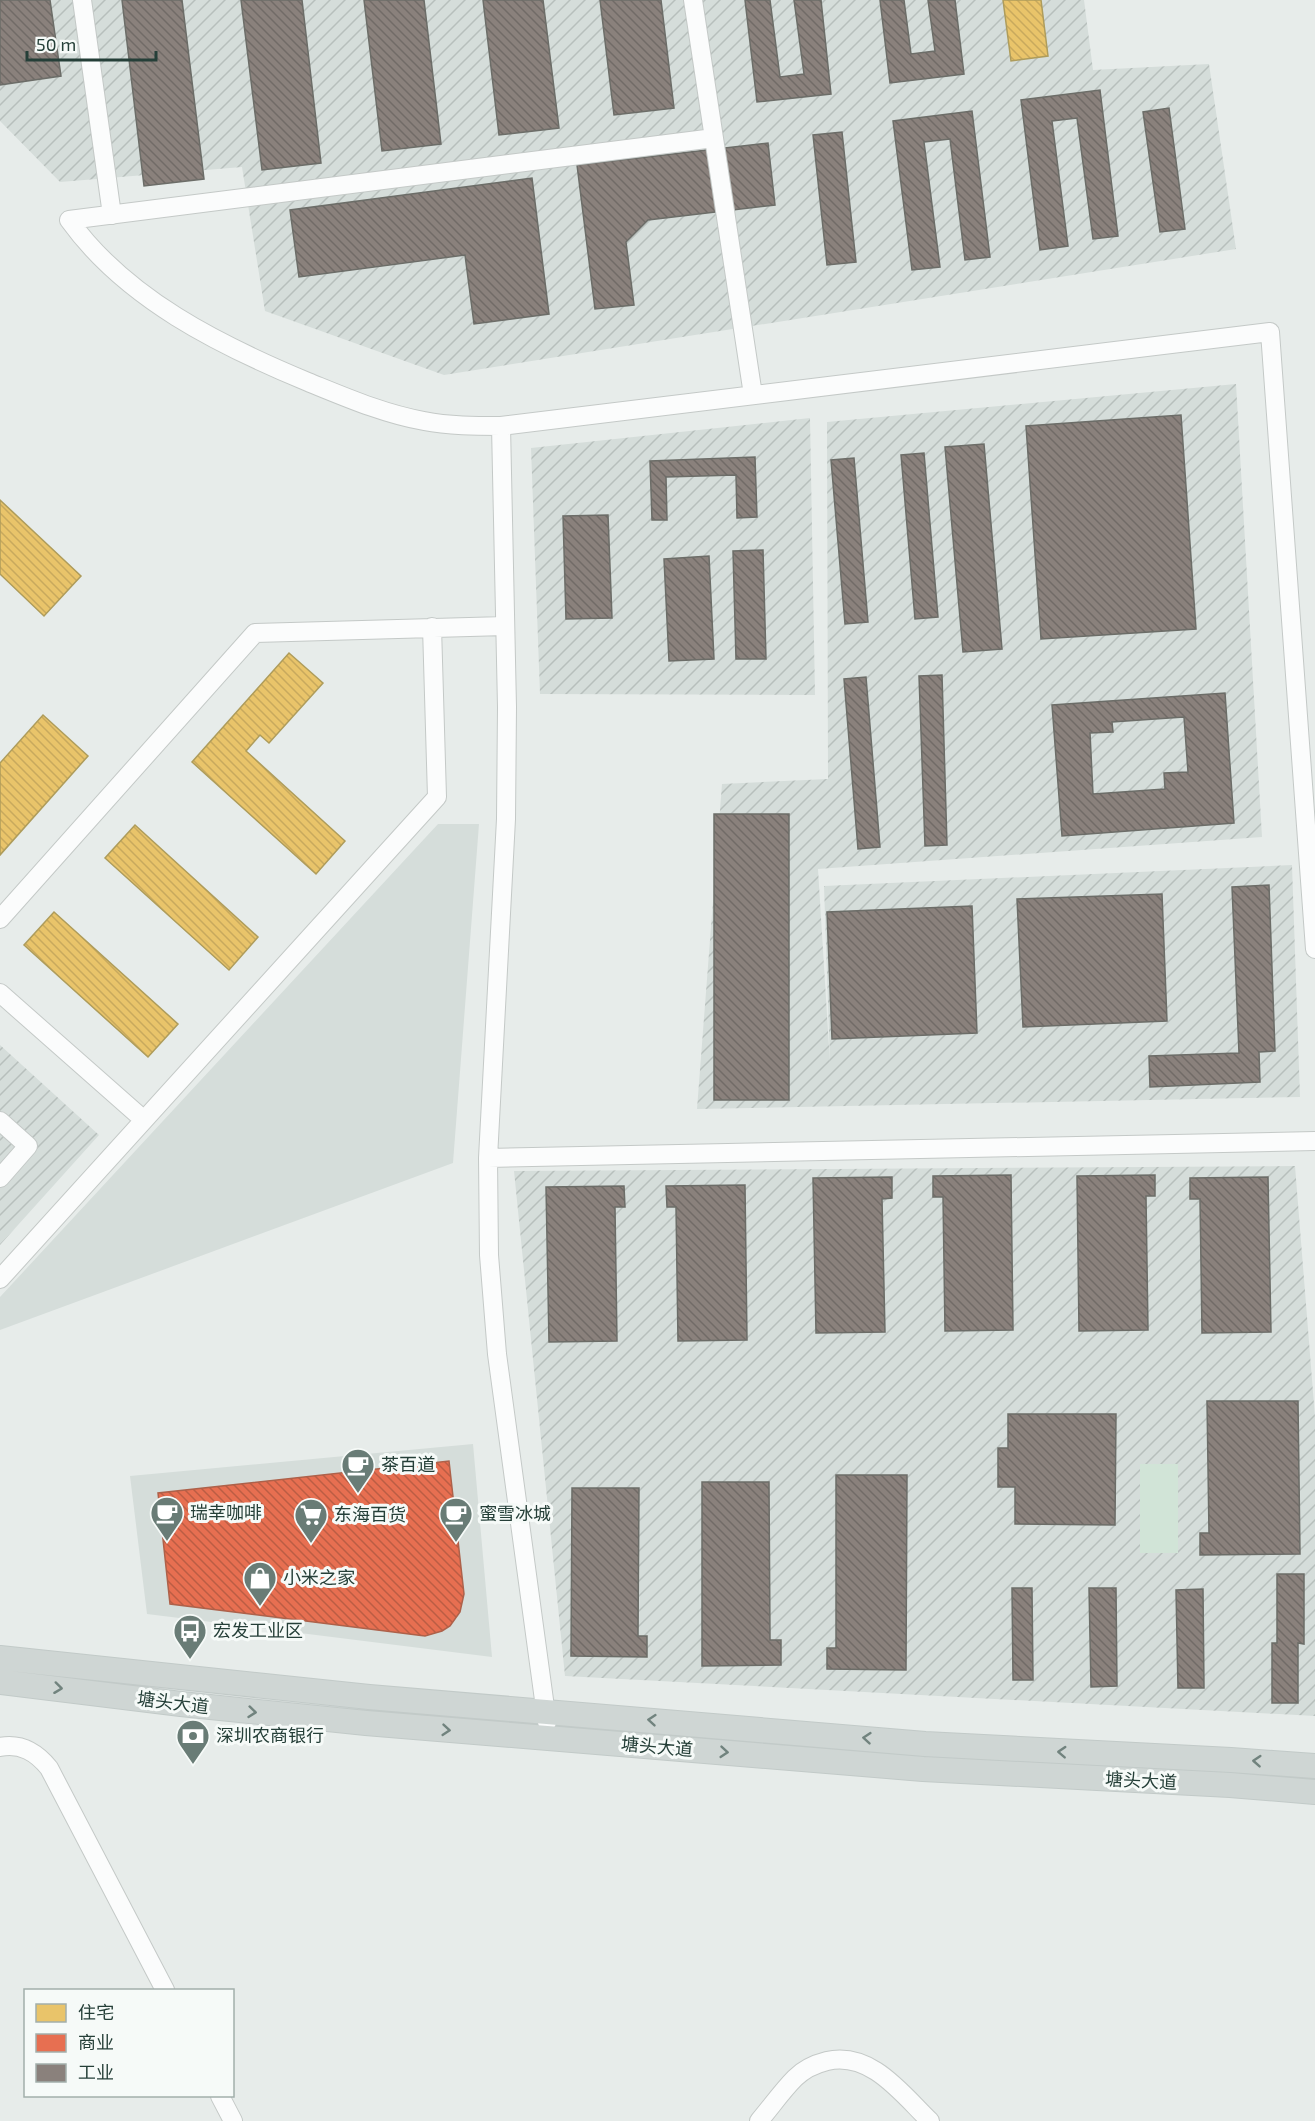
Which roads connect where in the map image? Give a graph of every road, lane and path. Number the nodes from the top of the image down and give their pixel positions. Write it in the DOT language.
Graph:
graph roads {
  1 [pos="82,0"];
  2 [pos="693,0"];
  3 [pos="714,138"];
  4 [pos="112,215"];
  5 [pos="753,395"];
  6 [pos="501,426"];
  7 [pos="505,626"];
  8 [pos="432,627"];
  9 [pos="0,919"];
  10 [pos="1315,949"];
  11 [pos="0,993"];
  12 [pos="144,1120"];
  13 [pos="0,1121"];
  14 [pos="1315,1141"];
  15 [pos="488,1158"];
  16 [pos="0,1178"];
  17 [pos="0,1279"];
  18 [pos="0,1658"];
  19 [pos="0,1682"];
  20 [pos="545,1712"];
  21 [pos="549,1738"];
  22 [pos="0,1747"];
  23 [pos="1315,1766"];
  24 [pos="1315,1792"];
  25 [pos="164,1989"];
  26 [pos="221,2097"];
  27 [pos="233,2121"];
  28 [pos="759,2121"];
  29 [pos="930,2121"];
  1 -- 4 [label="street"];
  2 -- 3 [label="street"];
  3 -- 4 [label="street"];
  3 -- 5 [label="street"];
  4 -- 6 [label="street"];
  5 -- 6 [label="street"];
  5 -- 10 [label="street"];
  6 -- 7 [label="street"];
  7 -- 8 [label="street"];
  7 -- 15 [label="street"];
  8 -- 9 [label="street"];
  8 -- 12 [label="street"];
  11 -- 12 [label="street"];
  12 -- 17 [label="street"];
  13 -- 16 [label="street"];
  14 -- 15 [label="street"];
  15 -- 20 [label="street"];
  18 -- 20 [label="main road, 塘头大道"];
  19 -- 21 [label="main road, 塘头大道, one-way"];
  20 -- 21 [label="street"];
  23 -- 20 [label="main road, 塘头大道, one-way"];
  21 -- 24 [label="main road, 塘头大道, one-way"];
  22 -- 25 [label="street"];
  26 -- 27 [label="street"];
  28 -- 29 [label="street"];
}
